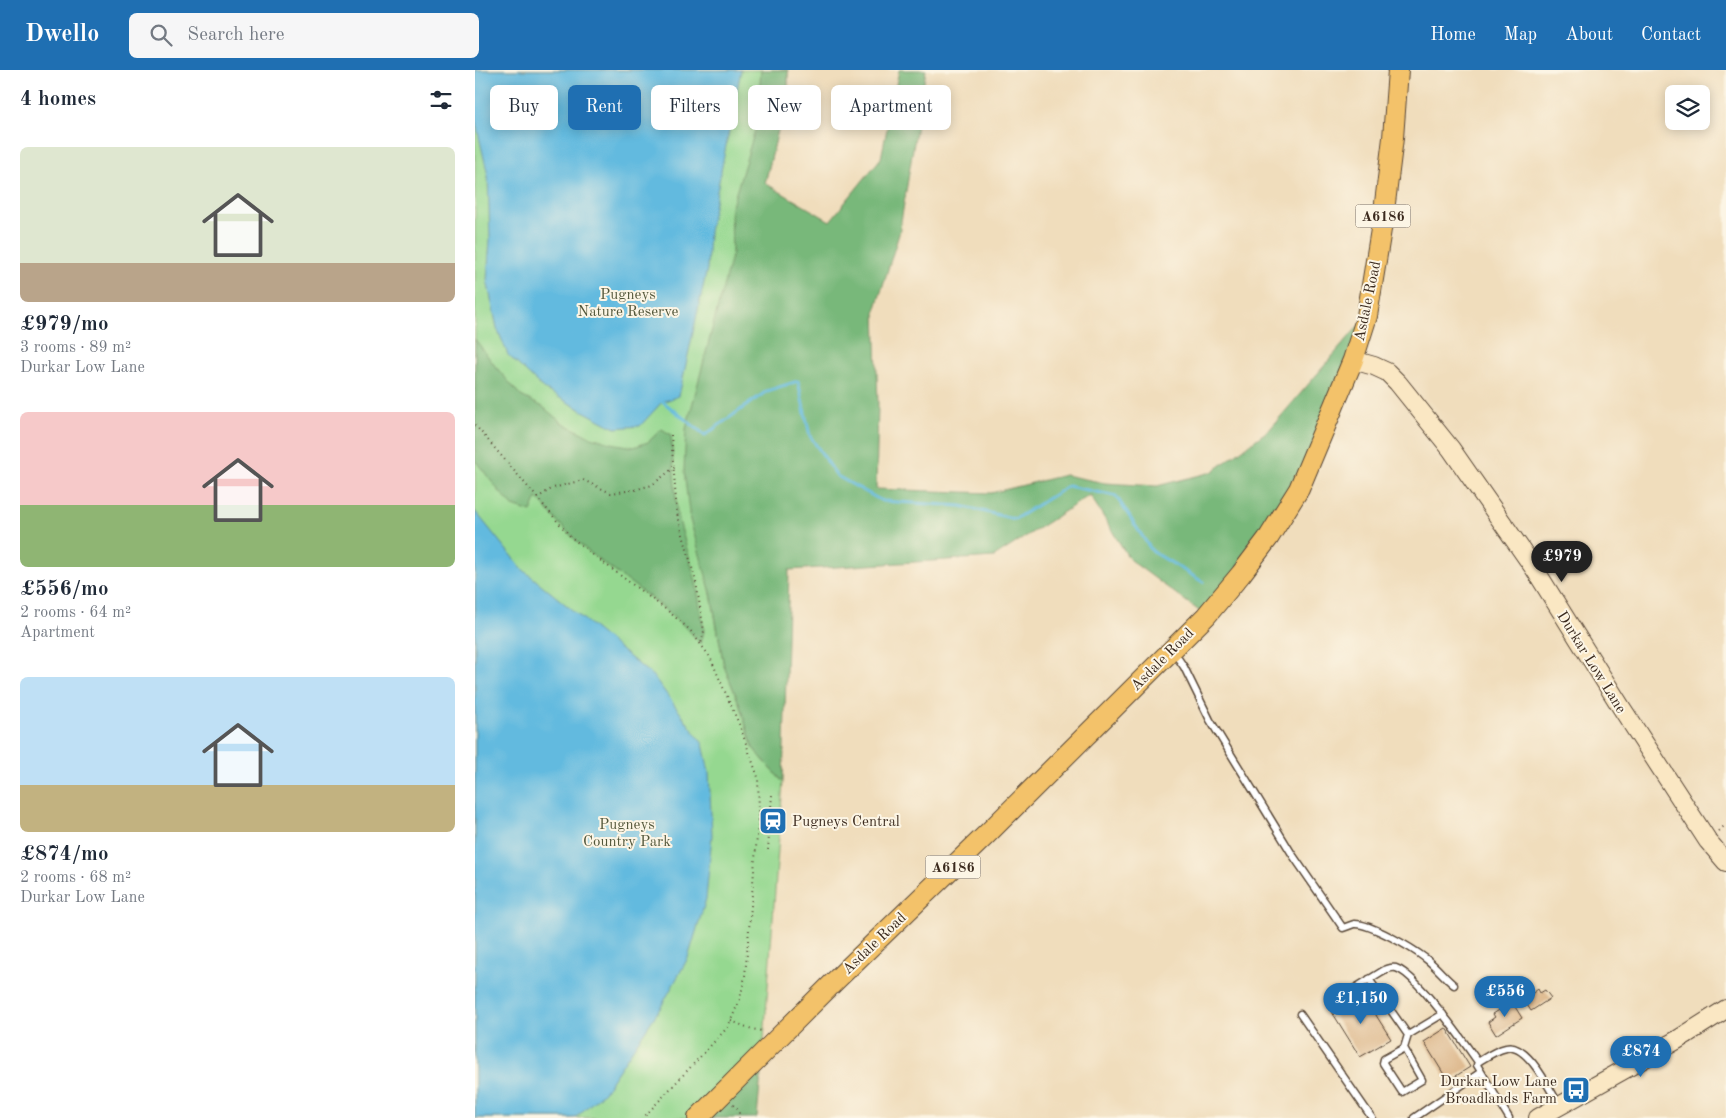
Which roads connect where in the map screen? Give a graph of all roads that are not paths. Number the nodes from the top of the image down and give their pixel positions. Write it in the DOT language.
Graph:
graph roads {
  1 [pos="1398,70"];
  2 [pos="1353,360"];
  3 [pos="1172,649"];
  4 [pos="1726,862"];
  5 [pos="1369,979"];
  6 [pos="1454,985"];
  7 [pos="1334,1001"];
  8 [pos="1726,1009"];
  9 [pos="1300,1014"];
  10 [pos="1443,1014"];
  11 [pos="1409,1035"];
  12 [pos="1404,1048"];
  13 [pos="1478,1062"];
  14 [pos="1481,1072"];
  15 [pos="1559,1106"];
  16 [pos="698,1118"];
  17 [pos="1372,1118"];
  18 [pos="1414,1118"];
  19 [pos="1509,1118"];
  20 [pos="1538,1118"];
  1 -- 2 [label="main road, Asdale Road / A6186"];
  2 -- 3 [label="main road, Asdale Road / A6186"];
  2 -- 4 [label="street, Durkar Low Lane"];
  3 -- 6 [label="lane"];
  3 -- 16 [label="main road, Asdale Road / A6186"];
  5 -- 7 [label="lane"];
  5 -- 10 [label="lane"];
  5 -- 11 [label="lane"];
  8 -- 15 [label="street"];
  9 -- 17 [label="lane"];
  10 -- 11 [label="lane"];
  10 -- 13 [label="lane"];
  11 -- 12 [label="lane"];
  12 -- 12 [label="lane"];
  13 -- 14 [label="lane"];
  13 -- 15 [label="lane"];
  14 -- 18 [label="lane"];
  14 -- 19 [label="lane"];
  15 -- 20 [label="street"];
}
